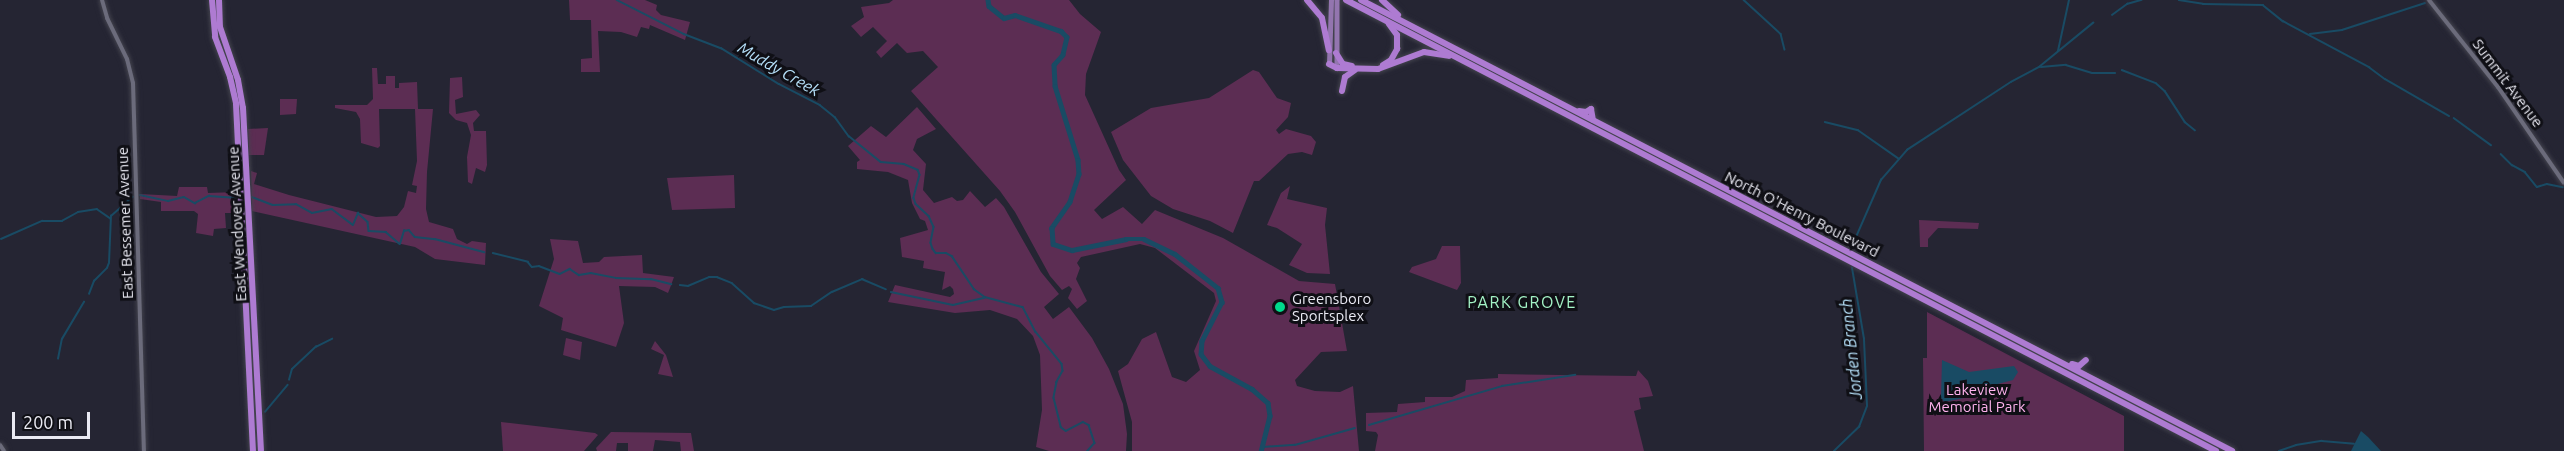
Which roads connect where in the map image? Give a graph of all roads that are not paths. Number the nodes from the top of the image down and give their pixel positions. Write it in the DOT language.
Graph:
graph roads {
  1 [pos="102,0"];
  2 [pos="212,0"];
  3 [pos="219,0"];
  4 [pos="1307,0"];
  5 [pos="1330,0"];
  6 [pos="1336,0"];
  7 [pos="1346,0"];
  8 [pos="1361,0"];
  9 [pos="1382,0"];
  10 [pos="2428,0"];
  11 [pos="1333,8"];
  12 [pos="1366,9"];
  13 [pos="1413,26"];
  14 [pos="1333,52"];
  15 [pos="1464,61"];
  16 [pos="1329,64"];
  17 [pos="1337,68"];
  18 [pos="1358,69"];
  19 [pos="1342,91"];
  20 [pos="2564,183"];
  21 [pos="1735,197"];
  22 [pos="1780,206"];
  23 [pos="1729,207"];
  24 [pos="1776,214"];
  25 [pos="1859,265"];
  26 [pos="1901,279"];
  27 [pos="2040,351"];
  28 [pos="2117,391"];
  29 [pos="0,445"];
  30 [pos="4,451"];
  31 [pos="144,451"];
  32 [pos="253,451"];
  33 [pos="261,451"];
  34 [pos="2216,451"];
  35 [pos="2225,451"];
  36 [pos="2232,451"];
  1 -- 31 [label="main road, East Bessemer Avenue"];
  2 -- 32 [label="highway, East Wendover Avenue"];
  3 -- 33 [label="highway, East Wendover Avenue"];
  4 -- 14 [label="highway"];
  5 -- 11 [label="main road"];
  6 -- 11 [label="main road"];
  7 -- 12 [label="highway, North O'Henry Boulevard"];
  8 -- 13 [label="highway"];
  9 -- 13 [label="highway"];
  10 -- 20 [label="main road, Summit Avenue"];
  11 -- 14 [label="main road"];
  12 -- 14 [label="highway"];
  12 -- 15 [label="highway, North O'Henry Boulevard"];
  13 -- 21 [label="highway, North O'Henry Boulevard"];
  14 -- 16 [label="main road"];
  14 -- 17 [label="main road"];
  15 -- 18 [label="highway"];
  15 -- 21 [label="highway, North O'Henry Boulevard"];
  16 -- 17 [label="highway"];
  17 -- 18 [label="highway"];
  18 -- 19 [label="highway"];
  21 -- 23 [label="highway"];
  21 -- 24 [label="highway, North O'Henry Boulevard"];
  21 -- 25 [label="highway, North O'Henry Boulevard"];
  22 -- 24 [label="highway"];
  24 -- 26 [label="highway, North O'Henry Boulevard"];
  25 -- 26 [label="highway"];
  25 -- 34 [label="highway, North O'Henry Boulevard"];
  26 -- 27 [label="highway, North O'Henry Boulevard"];
  27 -- 28 [label="highway, North O'Henry Boulevard"];
  27 -- 28 [label="highway"];
  28 -- 36 [label="highway, North O'Henry Boulevard"];
  29 -- 30 [label="main road"];
  34 -- 35 [label="highway"];
}
